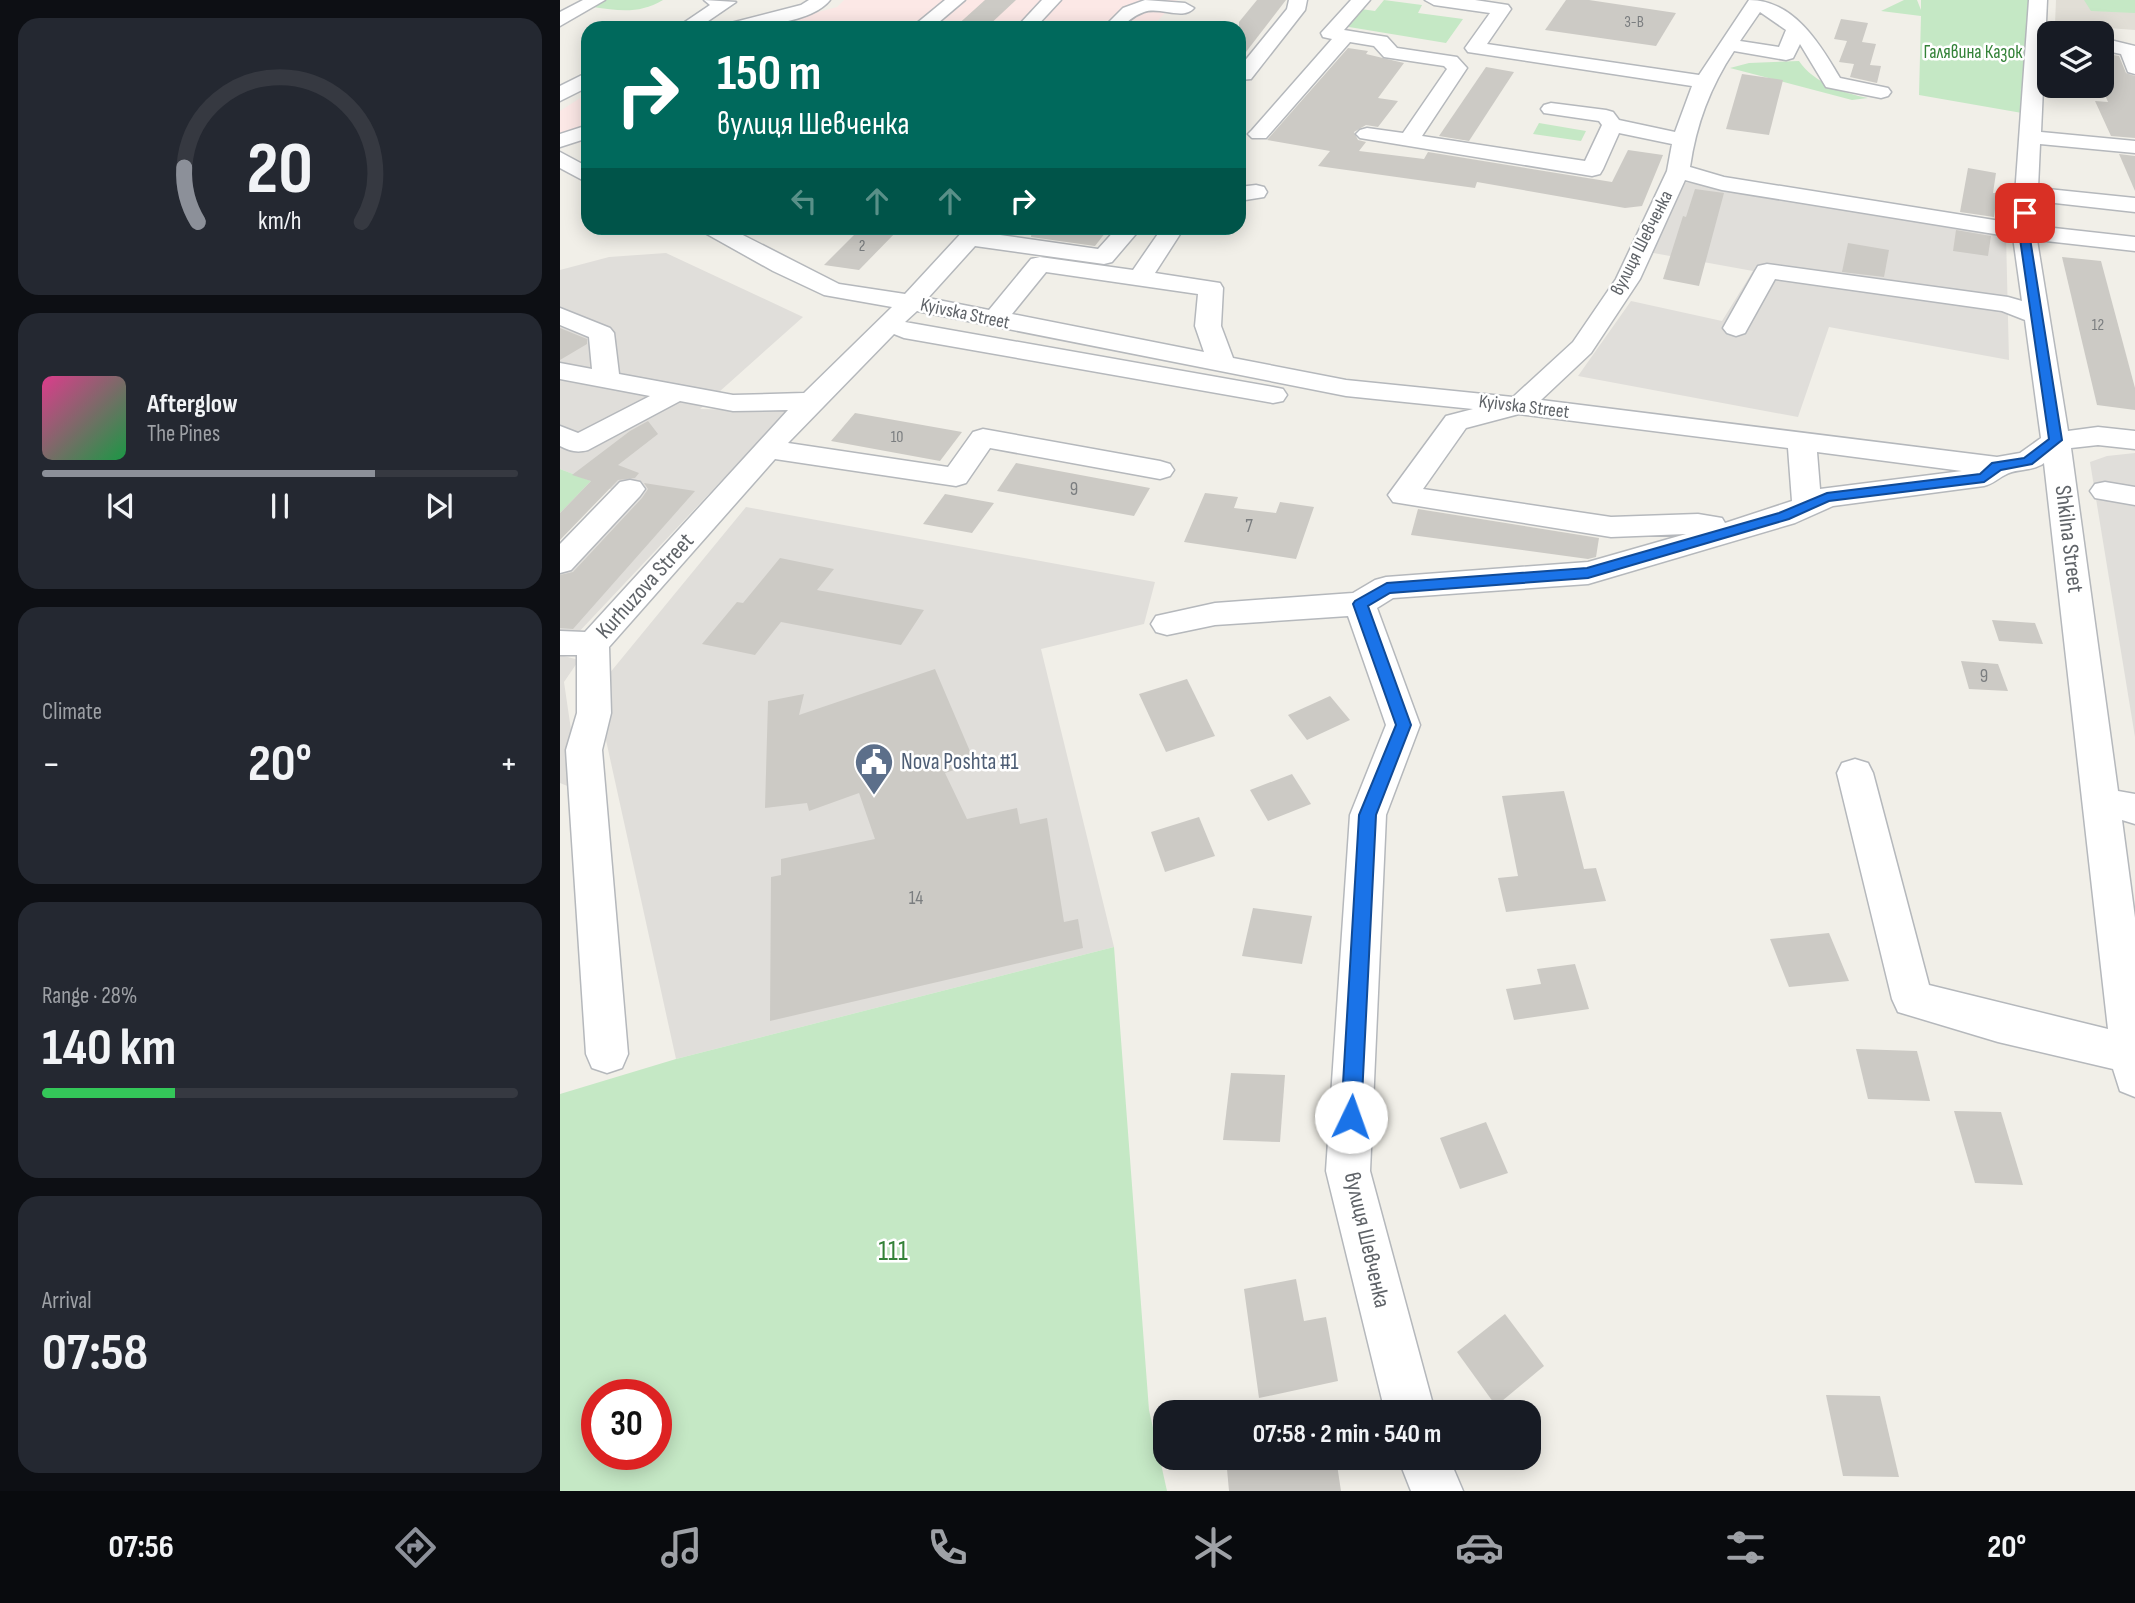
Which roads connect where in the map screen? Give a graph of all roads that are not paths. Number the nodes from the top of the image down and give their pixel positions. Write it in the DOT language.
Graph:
graph roads {
  1 [pos="596,0"];
  2 [pos="713,0"];
  3 [pos="821,0"];
  4 [pos="956,0"];
  5 [pos="1052,0"];
  6 [pos="1298,0"];
  7 [pos="1362,0"];
  8 [pos="1437,0"];
  9 [pos="2038,0"];
  10 [pos="1757,1"];
  11 [pos="1189,4"];
  12 [pos="1789,15"];
  13 [pos="560,20"];
  14 [pos="696,21"];
  15 [pos="761,21"];
  16 [pos="929,21"];
  17 [pos="1032,21"];
  18 [pos="1120,21"];
  19 [pos="1172,21"];
  20 [pos="2044,21"];
  21 [pos="1345,36"];
  22 [pos="1729,45"];
  23 [pos="1475,48"];
  24 [pos="2114,49"];
  25 [pos="2133,56"];
  26 [pos="1450,61"];
  27 [pos="1246,72"];
  28 [pos="581,82"];
  29 [pos="1704,82"];
  30 [pos="2037,90"];
  31 [pos="1881,92"];
  32 [pos="560,95"];
  33 [pos="1551,109"];
  34 [pos="1612,125"];
  35 [pos="581,134"];
  36 [pos="1259,134"];
  37 [pos="1367,134"];
  38 [pos="2029,137"];
  39 [pos="1409,140"];
  40 [pos="1683,140"];
  41 [pos="560,141"];
  42 [pos="2135,147"];
  43 [pos="560,159"];
  44 [pos="1678,171"];
  45 [pos="581,172"];
  46 [pos="2026,193"];
  47 [pos="2135,205"];
  48 [pos="2024,232"];
  49 [pos="726,235"];
  50 [pos="972,235"];
  51 [pos="985,235"];
  52 [pos="1123,235"];
  53 [pos="1168,235"];
  54 [pos="2135,246"];
  55 [pos="1140,277"];
  56 [pos="560,316"];
  57 [pos="908,316"];
  58 [pos="2036,316"];
  59 [pos="994,320"];
  60 [pos="1736,328"];
  61 [pos="1221,362"];
  62 [pos="560,371"];
  63 [pos="606,381"];
  64 [pos="676,393"];
  65 [pos="811,401"];
  66 [pos="1519,406"];
  67 [pos="1455,424"];
  68 [pos="560,435"];
  69 [pos="2056,440"];
  70 [pos="2135,440"];
  71 [pos="1802,442"];
  72 [pos="767,449"];
  73 [pos="1997,466"];
  74 [pos="1160,470"];
  75 [pos="630,489"];
  76 [pos="2105,491"];
  77 [pos="2135,496"];
  78 [pos="1807,507"];
  79 [pos="1741,528"];
  80 [pos="560,563"];
  81 [pos="1360,604"];
  82 [pos="1167,624"];
  83 [pos="560,643"];
  84 [pos="593,644"];
  85 [pos="1855,773"];
  86 [pos="2118,805"];
  87 [pos="607,1054"];
  88 [pos="2134,1065"];
  89 [pos="1407,1400"];
  90 [pos="1429,1470"];
  91 [pos="1437,1491"];
  1 -- 13 [label="street"];
  2 -- 14 [label="street"];
  3 -- 15 [label="street"];
  4 -- 16 [label="street"];
  5 -- 17 [label="street"];
  6 -- 27 [label="street"];
  7 -- 21 [label="street"];
  8 -- 23 [label="street"];
  9 -- 20 [label="street, Shkilna Street"];
  10 -- 12 [label="street"];
  10 -- 22 [label="street, вулиця Шевченка"];
  11 -- 18 [label="street"];
  11 -- 19 [label="street"];
  12 -- 22 [label="street"];
  12 -- 31 [label="street"];
  21 -- 26 [label="street"];
  21 -- 36 [label="street"];
  22 -- 29 [label="street, вулиця Шевченка"];
  23 -- 26 [label="street"];
  23 -- 29 [label="street"];
  24 -- 25 [label="street"];
  26 -- 39 [label="street"];
  28 -- 32 [label="street"];
  29 -- 40 [label="street, вулиця Шевченка"];
  30 -- 38 [label="street, Shkilna Street"];
  33 -- 34 [label="street"];
  34 -- 39 [label="street"];
  34 -- 40 [label="street"];
  35 -- 41 [label="street"];
  37 -- 39 [label="street"];
  38 -- 42 [label="street"];
  38 -- 46 [label="street, Shkilna Street"];
  40 -- 44 [label="street, вулиця Шевченка"];
  43 -- 45 [label="street"];
  44 -- 48 [label="street"];
  44 -- 66 [label="street, вулиця Шевченка"];
  46 -- 47 [label="street"];
  46 -- 48 [label="street, Shkilna Street"];
  48 -- 54 [label="street"];
  48 -- 58 [label="street, Shkilna Street"];
  49 -- 57 [label="street"];
  50 -- 57 [label="street, Kurhuzova Street"];
  51 -- 52 [label="street"];
  53 -- 55 [label="street"];
  55 -- 59 [label="street"];
  55 -- 61 [label="street"];
  56 -- 63 [label="street"];
  57 -- 59 [label="street, Kyivska Street"];
  57 -- 65 [label="street, Kurhuzova Street"];
  57 -- 67 [label="street"];
  58 -- 60 [label="street"];
  58 -- 69 [label="street, Shkilna Street"];
  59 -- 61 [label="street, Kyivska Street"];
  61 -- 66 [label="street, Kyivska Street"];
  62 -- 63 [label="street"];
  63 -- 64 [label="street"];
  64 -- 65 [label="street"];
  64 -- 68 [label="street"];
  65 -- 72 [label="street, Kurhuzova Street"];
  66 -- 67 [label="street"];
  66 -- 71 [label="street, Kyivska Street"];
  67 -- 79 [label="street"];
  69 -- 70 [label="street"];
  69 -- 73 [label="street, Kyivska Street"];
  69 -- 86 [label="street, Shkilna Street"];
  71 -- 73 [label="street, Kyivska Street"];
  71 -- 78 [label="street"];
  72 -- 74 [label="street"];
  72 -- 84 [label="street, Kurhuzova Street"];
  73 -- 78 [label="street"];
  75 -- 80 [label="street"];
  76 -- 77 [label="street"];
  78 -- 79 [label="street"];
  79 -- 81 [label="street"];
  81 -- 82 [label="street"];
  81 -- 89 [label="street, вулиця Шевченка"];
  83 -- 84 [label="street"];
  84 -- 87 [label="street, Kurhuzova Street"];
  85 -- 88 [label="street"];
  86 -- 88 [label="street, Shkilna Street"];
  90 -- 91 [label="street"];
}
